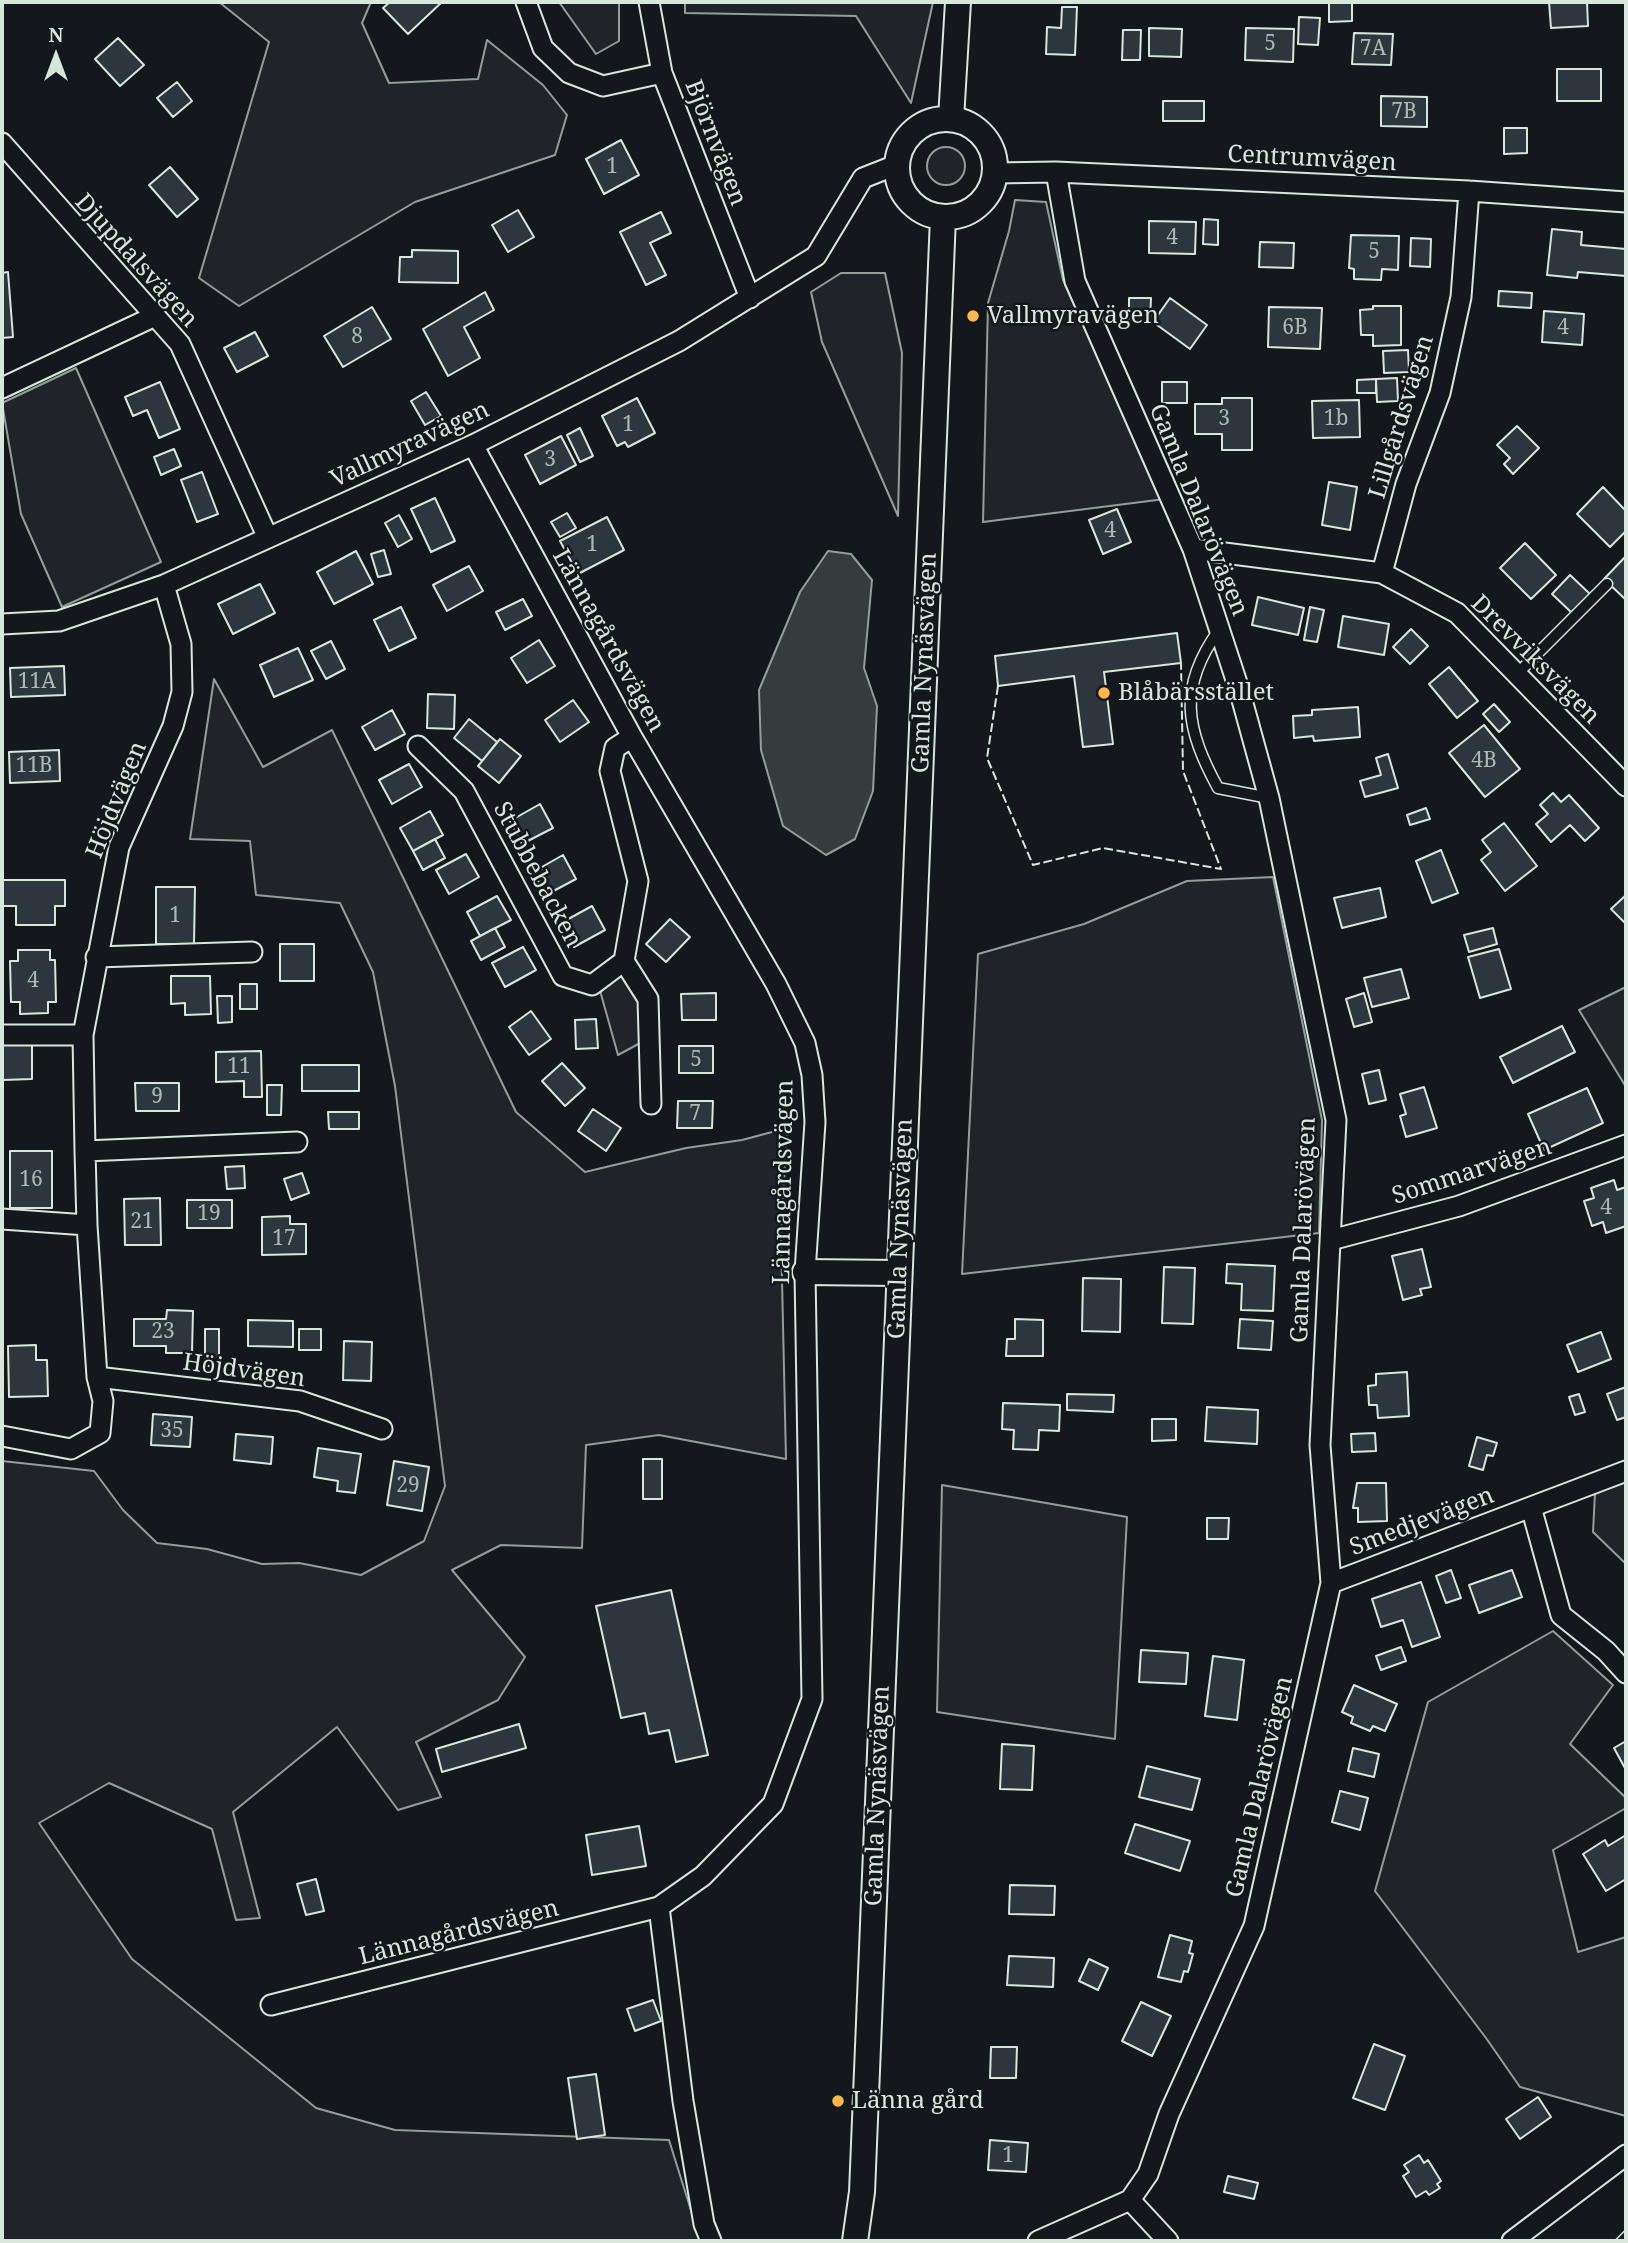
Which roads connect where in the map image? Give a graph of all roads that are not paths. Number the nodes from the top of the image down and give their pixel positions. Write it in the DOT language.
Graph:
graph roads {
  1 [pos="526,2"];
  2 [pos="649,2"];
  3 [pos="958,2"];
  4 [pos="662,74"];
  5 [pos="951,119"];
  6 [pos="2,143"];
  7 [pos="896,165"];
  8 [pos="1056,172"];
  9 [pos="995,173"];
  10 [pos="1469,191"];
  11 [pos="1626,202"];
  12 [pos="943,217"];
  13 [pos="750,298"];
  14 [pos="155,316"];
  15 [pos="2,388"];
  16 [pos="473,445"];
  17 [pos="268,538"];
  18 [pos="1193,549"];
  19 [pos="1382,573"];
  20 [pos="1607,584"];
  21 [pos="164,585"];
  22 [pos="2,624"];
  23 [pos="1220,629"];
  24 [pos="1517,674"];
  25 [pos="632,737"];
  26 [pos="418,746"];
  27 [pos="1626,786"];
  28 [pos="1269,798"];
  29 [pos="252,952"];
  30 [pos="96,957"];
  31 [pos="624,961"];
  32 [pos="2,1035"];
  33 [pos="83,1035"];
  34 [pos="651,1104"];
  35 [pos="298,1142"];
  36 [pos="1626,1145"];
  37 [pos="85,1151"];
  38 [pos="2,1219"];
  39 [pos="87,1225"];
  40 [pos="1331,1240"];
  41 [pos="805,1272"];
  42 [pos="900,1273"];
  43 [pos="97,1377"];
  44 [pos="382,1429"];
  45 [pos="2,1436"];
  46 [pos="1626,1471"];
  47 [pos="1531,1507"];
  48 [pos="1331,1583"];
  49 [pos="1626,1672"];
  50 [pos="659,1907"];
  51 [pos="271,2006"];
  52 [pos="1626,2155"];
  53 [pos="1130,2200"];
  54 [pos="711,2241"];
  55 [pos="855,2241"];
  56 [pos="1038,2241"];
  57 [pos="1168,2241"];
  58 [pos="1512,2241"];
  1 -- 4 [label="street"];
  2 -- 4 [label="street, Björnvägen"];
  3 -- 5 [label="street"];
  4 -- 13 [label="street, Björnvägen"];
  5 -- 7 [label="street"];
  5 -- 9 [label="street"];
  6 -- 14 [label="street, Djupdalsvägen"];
  7 -- 12 [label="street"];
  7 -- 13 [label="street, Vallmyravägen"];
  8 -- 9 [label="street, Centrumvägen"];
  8 -- 10 [label="street, Centrumvägen"];
  8 -- 18 [label="street, Gamla Dalarövägen"];
  9 -- 12 [label="street"];
  10 -- 11 [label="street, Centrumvägen"];
  10 -- 19 [label="street, Lillgårdsvägen"];
  12 -- 42 [label="street, Gamla Nynäsvägen"];
  13 -- 16 [label="street, Vallmyravägen"];
  14 -- 15 [label="street"];
  14 -- 17 [label="street, Djupdalsvägen"];
  16 -- 17 [label="street, Vallmyravägen"];
  16 -- 25 [label="street, Lännagårdsvägen"];
  17 -- 21 [label="street, Vallmyravägen"];
  18 -- 19 [label="street, Drevviksvägen"];
  18 -- 23 [label="street, Gamla Dalarövägen"];
  19 -- 24 [label="street, Drevviksvägen"];
  20 -- 24 [label="lane"];
  21 -- 22 [label="street, Vallmyravägen"];
  21 -- 30 [label="street, Höjdvägen"];
  23 -- 28 [label="street, Gamla Dalarövägen"];
  23 -- 28 [label="lane"];
  24 -- 27 [label="street, Drevviksvägen"];
  25 -- 31 [label="street"];
  25 -- 41 [label="street, Lännagårdsvägen"];
  26 -- 31 [label="street, Stubbebacken"];
  28 -- 40 [label="street, Gamla Dalarövägen"];
  29 -- 30 [label="street"];
  30 -- 33 [label="street, Höjdvägen"];
  31 -- 34 [label="street"];
  32 -- 33 [label="street"];
  33 -- 37 [label="street, Höjdvägen"];
  35 -- 37 [label="street"];
  36 -- 40 [label="street, Sommarvägen"];
  37 -- 39 [label="street, Höjdvägen"];
  38 -- 39 [label="street"];
  39 -- 43 [label="street, Höjdvägen"];
  40 -- 48 [label="street, Gamla Dalarövägen"];
  41 -- 42 [label="street"];
  41 -- 50 [label="street, Lännagårdsvägen"];
  42 -- 55 [label="street, Gamla Nynäsvägen"];
  43 -- 44 [label="street, Höjdvägen"];
  43 -- 45 [label="street, Höjdvägen"];
  46 -- 47 [label="street, Smedjevägen"];
  47 -- 48 [label="street, Smedjevägen"];
  47 -- 49 [label="street, Smedjevägen"];
  48 -- 53 [label="street, Gamla Dalarövägen"];
  50 -- 51 [label="street, Lännagårdsvägen"];
  50 -- 54 [label="street"];
  52 -- 58 [label="street"];
  53 -- 56 [label="street"];
  53 -- 57 [label="street"];
}
